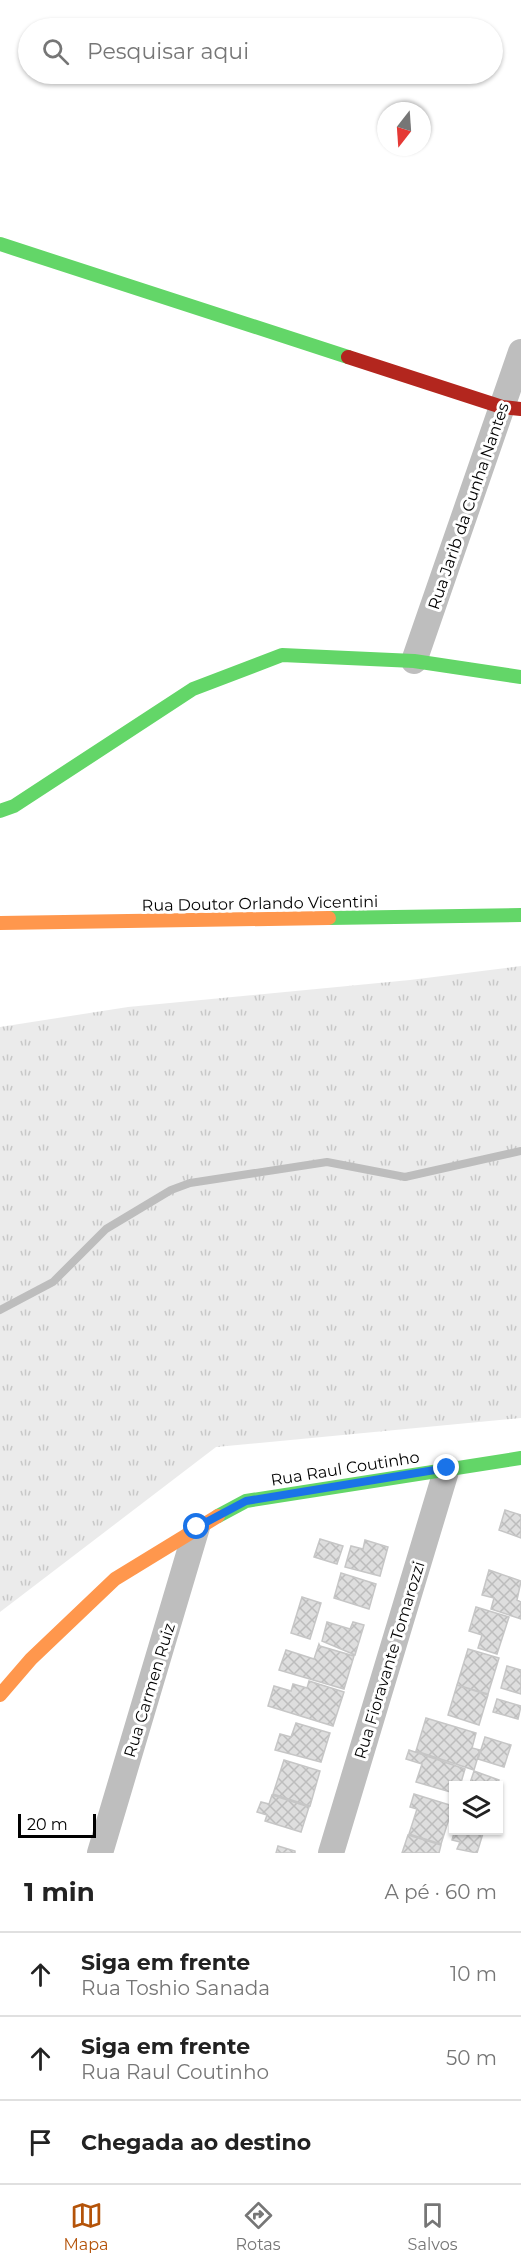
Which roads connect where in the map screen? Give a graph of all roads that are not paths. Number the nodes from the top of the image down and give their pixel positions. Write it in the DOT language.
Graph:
graph roads {
  1 [pos="0,244"];
  2 [pos="521,352"];
  3 [pos="511,408"];
  4 [pos="414,661"];
  5 [pos="521,677"];
  6 [pos="0,810"];
  7 [pos="521,915"];
  8 [pos="0,923"];
  9 [pos="521,1458"];
  10 [pos="447,1468"];
  11 [pos="197,1527"];
  12 [pos="0,1695"];
  13 [pos="100,1853"];
  14 [pos="331,1853"];
  1 -- 3 [label="street"];
  2 -- 3 [label="street, Rua Jarib da Cunha Nantes"];
  3 -- 4 [label="street, Rua Jarib da Cunha Nantes"];
  4 -- 5 [label="street"];
  4 -- 6 [label="street"];
  7 -- 8 [label="street, Rua Doutor Orlando Vicentini"];
  9 -- 10 [label="street, Rua Raul Coutinho"];
  10 -- 11 [label="street, Rua Raul Coutinho"];
  10 -- 14 [label="street, Rua Fioravante Tomarozzi"];
  11 -- 12 [label="street, Rua Raul Coutinho"];
  11 -- 13 [label="street, Rua Carmen Ruiz"];
}
